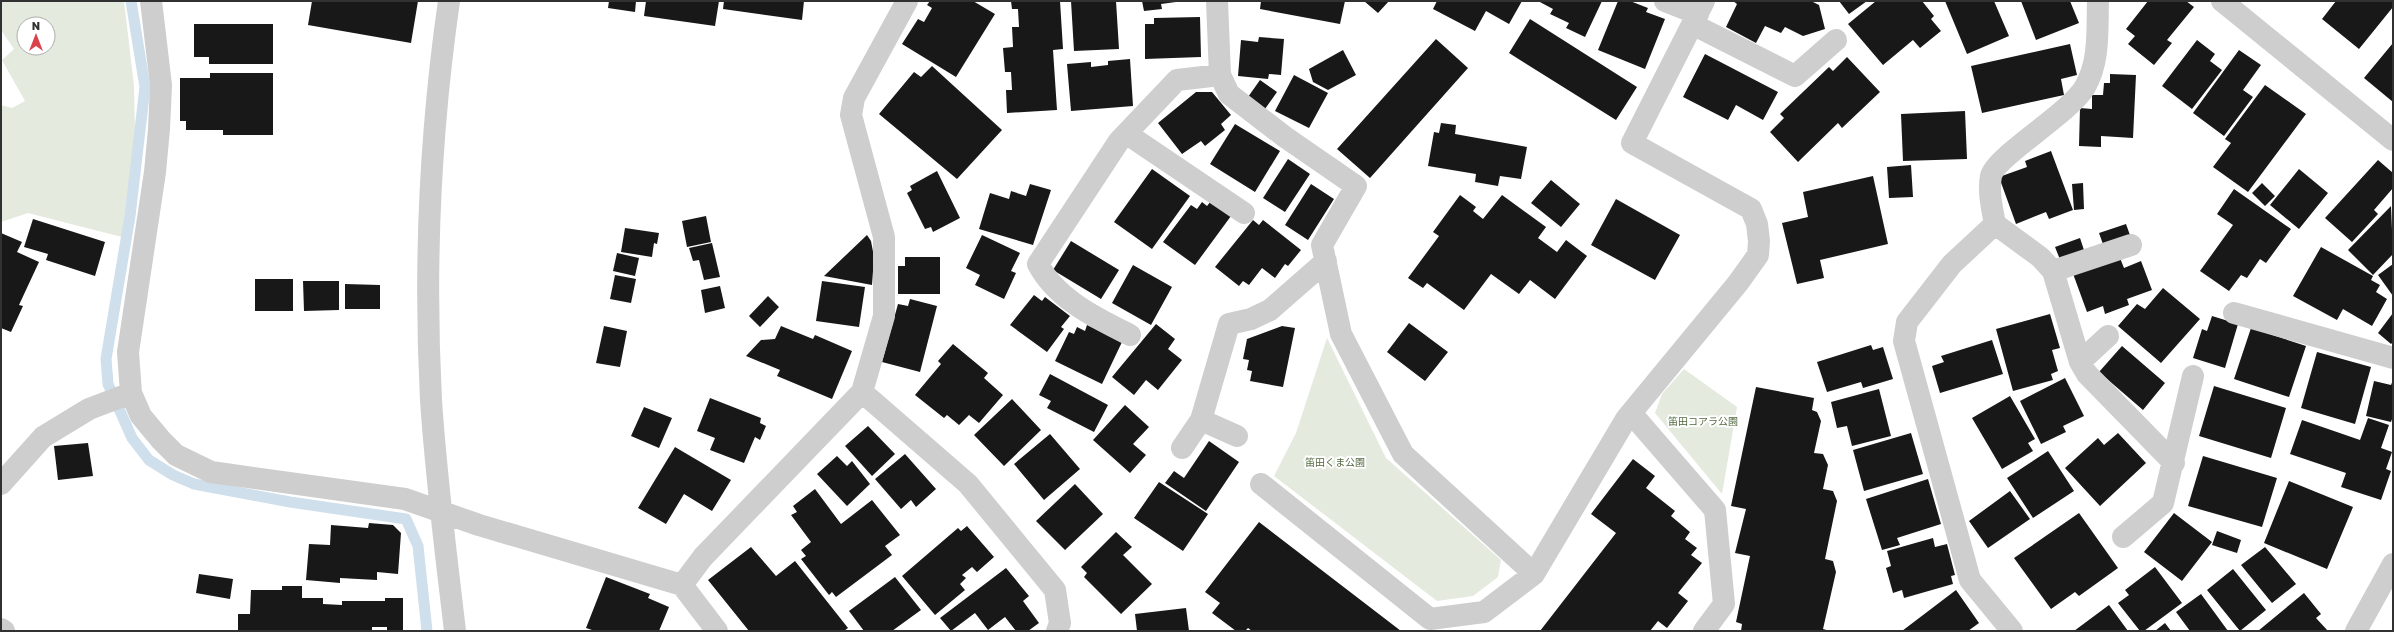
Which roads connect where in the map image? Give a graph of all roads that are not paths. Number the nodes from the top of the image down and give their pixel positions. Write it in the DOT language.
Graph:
graph roads {
  1 [pos="152,1"];
  2 [pos="449,1"];
  3 [pos="907,1"];
  4 [pos="1217,1"];
  5 [pos="1665,1"];
  6 [pos="2098,1"];
  7 [pos="2222,1"];
  8 [pos="1698,13"];
  9 [pos="1836,40"];
  10 [pos="1220,75"];
  11 [pos="1127,134"];
  12 [pos="2393,140"];
  13 [pos="1244,213"];
  14 [pos="1995,224"];
  15 [pos="2131,245"];
  16 [pos="1326,262"];
  17 [pos="2053,271"];
  18 [pos="2234,313"];
  19 [pos="1130,335"];
  20 [pos="2108,336"];
  21 [pos="2393,358"];
  22 [pos="2080,362"];
  23 [pos="2194,376"];
  24 [pos="862,392"];
  25 [pos="131,393"];
  26 [pos="1631,413"];
  27 [pos="1201,420"];
  28 [pos="1237,436"];
  29 [pos="1182,448"];
  30 [pos="2174,463"];
  31 [pos="1,484"];
  32 [pos="1261,484"];
  33 [pos="441,512"];
  34 [pos="2123,537"];
  35 [pos="2393,564"];
  36 [pos="1534,574"];
  37 [pos="682,585"];
  38 [pos="1,629"];
  39 [pos="4,631"];
  40 [pos="454,631"];
  41 [pos="717,631"];
  42 [pos="1057,631"];
  43 [pos="1704,631"];
  44 [pos="2012,631"];
  45 [pos="2356,631"];
  1 -- 25 [label="street"];
  2 -- 33 [label="street"];
  3 -- 24 [label="street"];
  4 -- 10 [label="street"];
  5 -- 8 [label="street"];
  6 -- 14 [label="street"];
  7 -- 12 [label="street"];
  8 -- 9 [label="street"];
  8 -- 26 [label="street"];
  10 -- 11 [label="street"];
  10 -- 16 [label="street"];
  11 -- 13 [label="street"];
  11 -- 19 [label="street"];
  14 -- 17 [label="street"];
  14 -- 44 [label="street"];
  15 -- 17 [label="street"];
  16 -- 27 [label="street"];
  16 -- 36 [label="street"];
  17 -- 22 [label="street"];
  18 -- 21 [label="street"];
  20 -- 22 [label="street"];
  22 -- 30 [label="street"];
  23 -- 30 [label="street"];
  24 -- 37 [label="street"];
  24 -- 42 [label="street"];
  25 -- 31 [label="street"];
  25 -- 33 [label="street"];
  26 -- 36 [label="street"];
  26 -- 43 [label="street"];
  27 -- 28 [label="street"];
  27 -- 29 [label="street"];
  30 -- 34 [label="street"];
  32 -- 36 [label="street"];
  33 -- 37 [label="street"];
  33 -- 40 [label="street"];
  35 -- 45 [label="street"];
  37 -- 41 [label="street"];
  38 -- 39 [label="street"];
}
